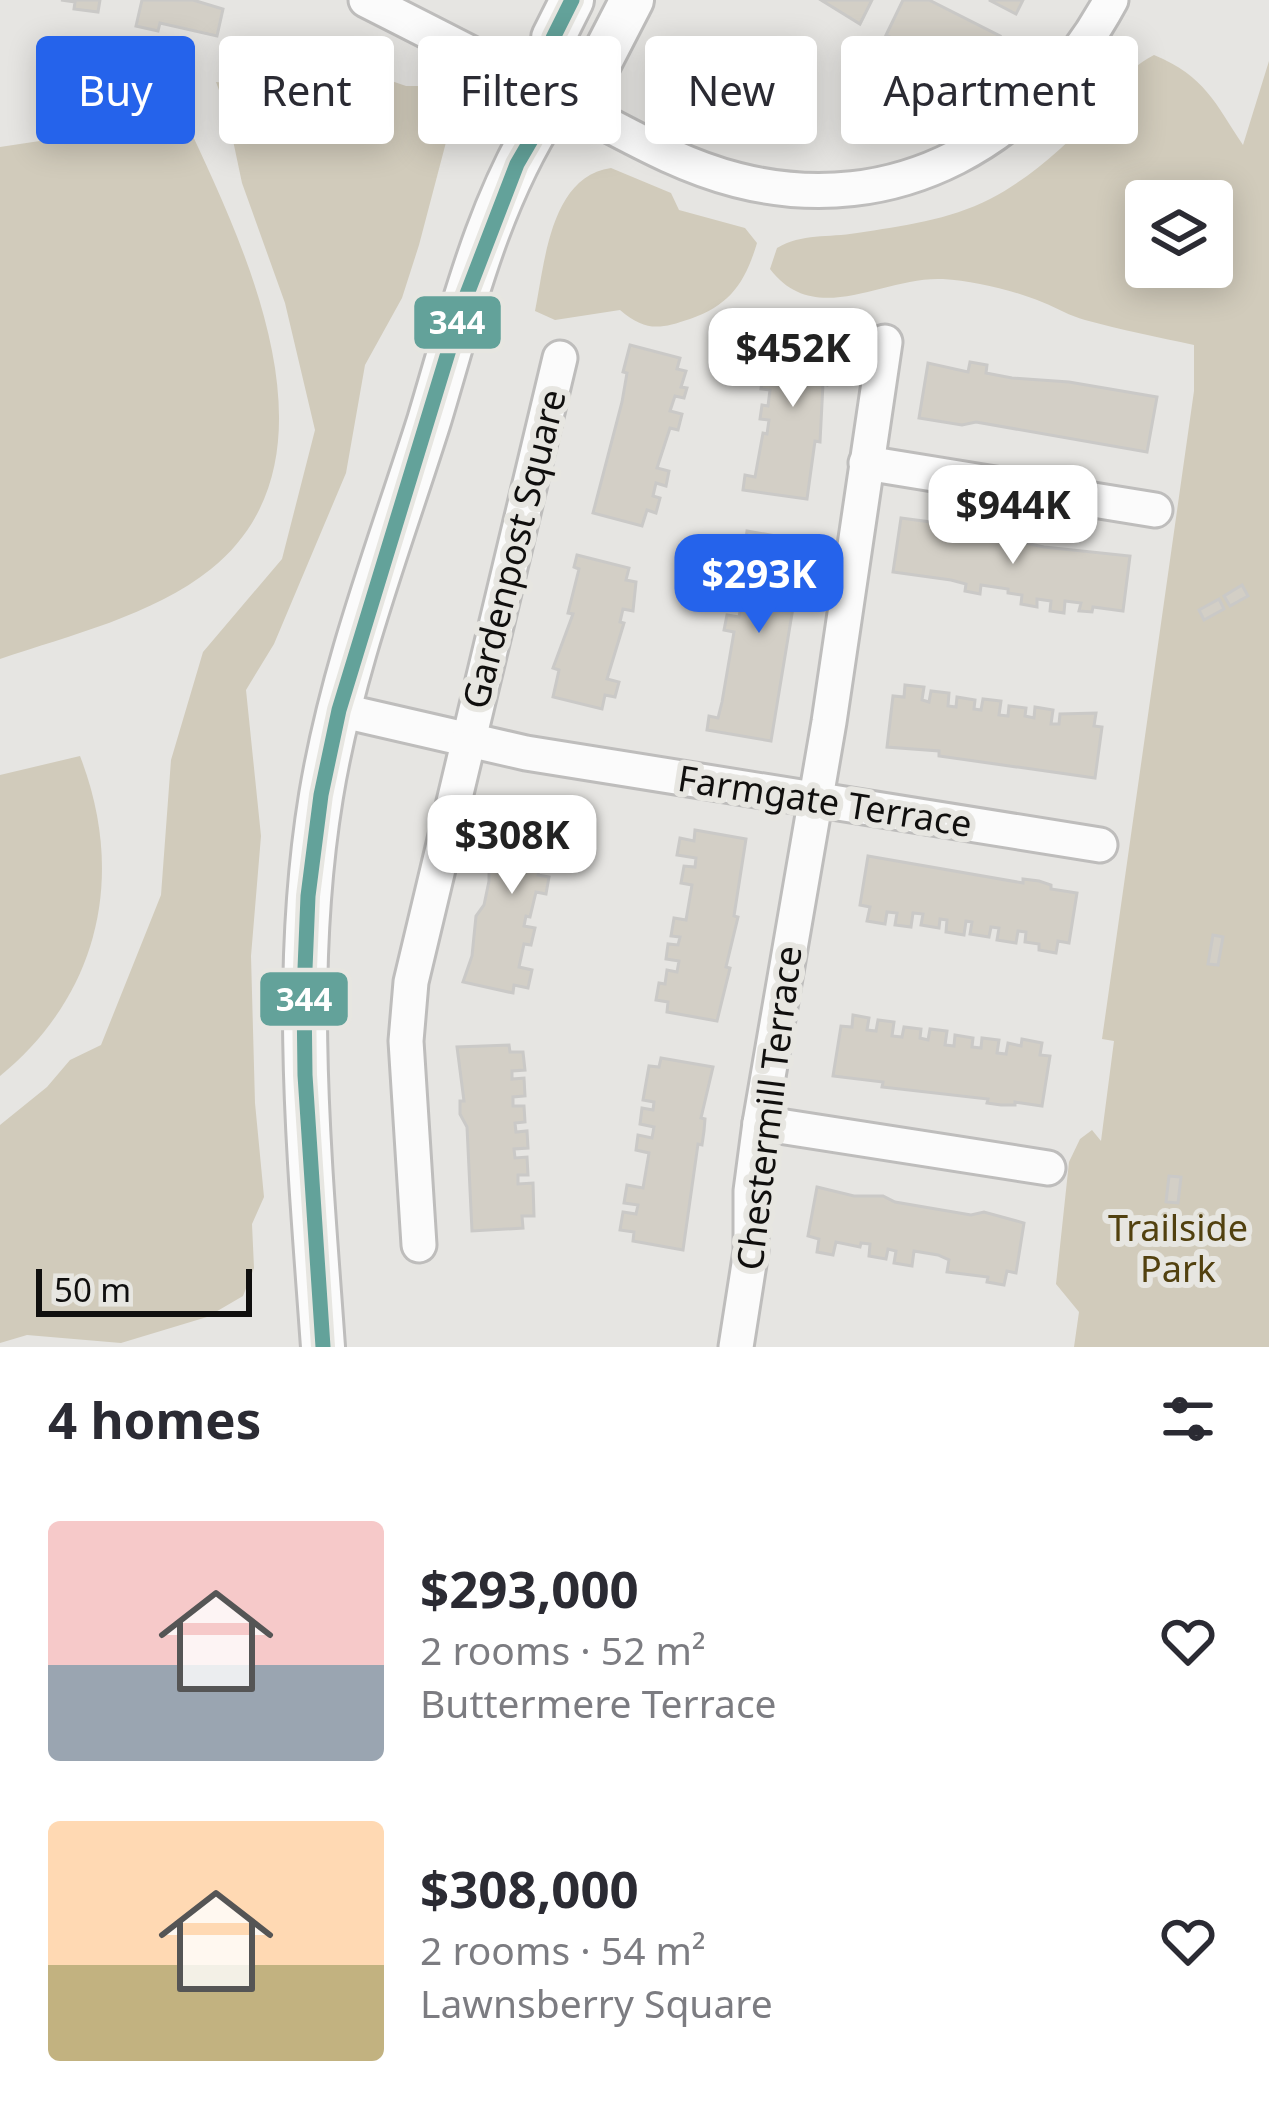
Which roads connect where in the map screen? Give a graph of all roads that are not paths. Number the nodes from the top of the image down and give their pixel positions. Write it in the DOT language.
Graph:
graph roads {
  1 [pos="366,0"];
  2 [pos="572,0"];
  3 [pos="632,0"];
  4 [pos="1111,0"];
  5 [pos="436,36"];
  6 [pos="554,36"];
  7 [pos="613,36"];
  8 [pos="621,131"];
  9 [pos="524,144"];
  10 [pos="885,342"];
  11 [pos="560,358"];
  12 [pos="866,463"];
  13 [pos="1155,510"];
  14 [pos="339,710"];
  15 [pos="467,740"];
  16 [pos="814,799"];
  17 [pos="1100,845"];
  18 [pos="760,1123"];
  19 [pos="1048,1168"];
  20 [pos="419,1245"];
  21 [pos="323,1347"];
  22 [pos="736,1347"];
  1 -- 5 [label="street"];
  2 -- 6 [label="street"];
  3 -- 7 [label="street"];
  4 -- 8 [label="street"];
  9 -- 14 [label="street"];
  10 -- 12 [label="street, Chestermill Terrace"];
  11 -- 15 [label="street, Gardenpost Square"];
  12 -- 13 [label="street"];
  12 -- 16 [label="street, Chestermill Terrace"];
  14 -- 15 [label="street, Farmgate Terrace"];
  14 -- 21 [label="street"];
  15 -- 16 [label="street, Farmgate Terrace"];
  15 -- 20 [label="street, Gardenpost Square"];
  16 -- 17 [label="street, Farmgate Terrace"];
  16 -- 18 [label="street, Chestermill Terrace"];
  18 -- 19 [label="street"];
  18 -- 22 [label="street, Chestermill Terrace"];
}
